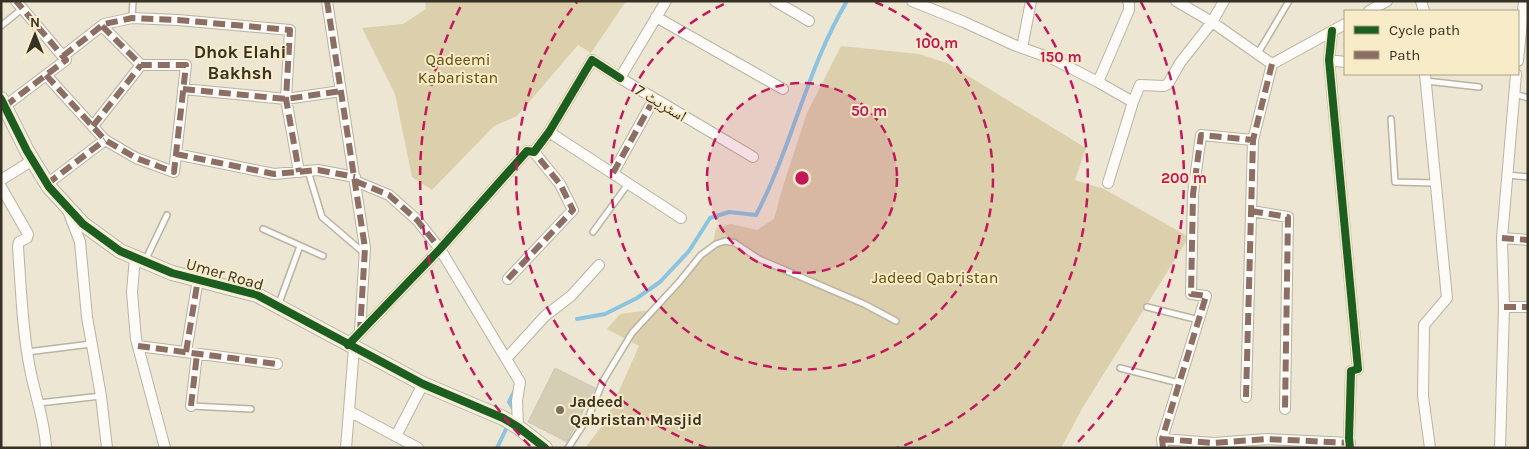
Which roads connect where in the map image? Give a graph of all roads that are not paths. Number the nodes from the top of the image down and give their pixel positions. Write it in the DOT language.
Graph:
graph roads {
  1 [pos="133,1"];
  2 [pos="327,1"];
  3 [pos="666,1"];
  4 [pos="775,1"];
  5 [pos="912,1"];
  6 [pos="1031,1"];
  7 [pos="1128,1"];
  8 [pos="1176,1"];
  9 [pos="1224,1"];
  10 [pos="1289,1"];
  11 [pos="1387,1"];
  12 [pos="1524,1"];
  13 [pos="19,5"];
  14 [pos="1371,10"];
  15 [pos="656,17"];
  16 [pos="132,18"];
  17 [pos="808,21"];
  18 [pos="1212,22"];
  19 [pos="1344,25"];
  20 [pos="1,26"];
  21 [pos="102,26"];
  22 [pos="1520,26"];
  23 [pos="1332,31"];
  24 [pos="1519,44"];
  25 [pos="1022,48"];
  26 [pos="1258,54"];
  27 [pos="63,56"];
  28 [pos="1329,60"];
  29 [pos="1344,62"];
  30 [pos="1272,64"];
  31 [pos="140,65"];
  32 [pos="1516,75"];
  33 [pos="46,76"];
  34 [pos="1425,77"];
  35 [pos="620,78"];
  36 [pos="1098,82"];
  37 [pos="1479,87"];
  38 [pos="183,89"];
  39 [pos="783,89"];
  40 [pos="341,91"];
  41 [pos="1514,94"];
  42 [pos="1528,98"];
  43 [pos="286,99"];
  44 [pos="654,99"];
  45 [pos="1133,102"];
  46 [pos="3,103"];
  47 [pos="1391,119"];
  48 [pos="93,126"];
  49 [pos="549,132"];
  50 [pos="105,140"];
  51 [pos="1252,140"];
  52 [pos="534,152"];
  53 [pos="176,154"];
  54 [pos="753,157"];
  55 [pos="33,160"];
  56 [pos="304,171"];
  57 [pos="613,173"];
  58 [pos="1507,175"];
  59 [pos="1528,177"];
  60 [pos="355,179"];
  61 [pos="1,180"];
  62 [pos="1108,183"];
  63 [pos="1435,183"];
  64 [pos="47,184"];
  65 [pos="629,184"];
  66 [pos="1,187"];
  67 [pos="66,206"];
  68 [pos="1251,212"];
  69 [pos="168,215"];
  70 [pos="681,218"];
  71 [pos="263,229"];
  72 [pos="593,232"];
  73 [pos="1502,238"];
  74 [pos="1528,240"];
  75 [pos="300,246"];
  76 [pos="440,249"];
  77 [pos="364,252"];
  78 [pos="323,256"];
  79 [pos="140,259"];
  80 [pos="599,265"];
  81 [pos="198,279"];
  82 [pos="508,279"];
  83 [pos="278,306"];
  84 [pos="1147,307"];
  85 [pos="1504,307"];
  86 [pos="1528,308"];
  87 [pos="1199,320"];
  88 [pos="896,321"];
  89 [pos="360,331"];
  90 [pos="92,344"];
  91 [pos="138,346"];
  92 [pos="351,346"];
  93 [pos="28,352"];
  94 [pos="191,353"];
  95 [pos="506,359"];
  96 [pos="277,364"];
  97 [pos="1120,368"];
  98 [pos="1179,383"];
  99 [pos="423,384"];
  100 [pos="101,396"];
  101 [pos="1246,397"];
  102 [pos="38,403"];
  103 [pos="191,406"];
  104 [pos="250,409"];
  105 [pos="1285,409"];
  106 [pos="349,411"];
  107 [pos="518,427"];
  108 [pos="396,436"];
  109 [pos="1162,443"];
  110 [pos="1257,444"];
  111 [pos="1323,445"];
  112 [pos="1350,446"];
  113 [pos="46,448"];
  114 [pos="107,448"];
  115 [pos="165,448"];
  116 [pos="346,448"];
  117 [pos="418,448"];
  118 [pos="545,448"];
  119 [pos="568,448"];
  120 [pos="1430,448"];
  121 [pos="1500,448"];
  1 -- 16 [label="lane"];
  2 -- 40 [label="street"];
  3 -- 15 [label="street, اسٹریٹ 7"];
  4 -- 17 [label="street"];
  5 -- 25 [label="street"];
  6 -- 25 [label="street"];
  7 -- 36 [label="street"];
  8 -- 18 [label="street"];
  9 -- 18 [label="street"];
  10 -- 26 [label="lane"];
  11 -- 14 [label="street"];
  12 -- 22 [label="street"];
  13 -- 20 [label="lane"];
  13 -- 27 [label="street"];
  15 -- 35 [label="street, اسٹریٹ 7"];
  15 -- 39 [label="street"];
  16 -- 21 [label="street"];
  16 -- 43 [label="street"];
  18 -- 26 [label="street"];
  18 -- 45 [label="street"];
  19 -- 23 [label="street"];
  21 -- 27 [label="street"];
  21 -- 31 [label="street"];
  22 -- 24 [label="street"];
  23 -- 28 [label="street"];
  23 -- 30 [label="street"];
  25 -- 36 [label="street"];
  26 -- 30 [label="street"];
  27 -- 33 [label="street"];
  28 -- 29 [label="street"];
  28 -- 112 [label="street"];
  30 -- 51 [label="street"];
  31 -- 38 [label="street"];
  31 -- 48 [label="street"];
  32 -- 41 [label="street"];
  33 -- 46 [label="street"];
  33 -- 48 [label="street"];
  34 -- 37 [label="lane"];
  34 -- 63 [label="street"];
  35 -- 44 [label="street, اسٹریٹ 7"];
  35 -- 49 [label="street"];
  36 -- 45 [label="street"];
  38 -- 43 [label="street"];
  38 -- 53 [label="street"];
  40 -- 43 [label="street"];
  40 -- 60 [label="street"];
  41 -- 42 [label="lane"];
  41 -- 58 [label="street"];
  43 -- 56 [label="street"];
  44 -- 54 [label="street, اسٹریٹ 7"];
  44 -- 57 [label="street"];
  45 -- 62 [label="street"];
  46 -- 55 [label="street, Umer Road"];
  47 -- 63 [label="lane"];
  48 -- 50 [label="street"];
  49 -- 52 [label="street"];
  49 -- 57 [label="street"];
  50 -- 53 [label="street"];
  50 -- 64 [label="street"];
  51 -- 68 [label="street"];
  51 -- 87 [label="street"];
  52 -- 76 [label="street"];
  52 -- 82 [label="street"];
  53 -- 56 [label="street"];
  55 -- 61 [label="street"];
  55 -- 64 [label="street, Umer Road"];
  56 -- 60 [label="street"];
  56 -- 77 [label="lane"];
  57 -- 65 [label="street"];
  58 -- 59 [label="lane"];
  58 -- 73 [label="street"];
  60 -- 76 [label="street"];
  60 -- 77 [label="street"];
  63 -- 120 [label="street"];
  64 -- 67 [label="street, Umer Road"];
  65 -- 70 [label="street"];
  65 -- 72 [label="lane"];
  66 -- 93 [label="street"];
  67 -- 79 [label="street, Umer Road"];
  67 -- 90 [label="street"];
  68 -- 101 [label="street"];
  68 -- 105 [label="street"];
  69 -- 79 [label="lane"];
  71 -- 75 [label="lane"];
  73 -- 74 [label="street"];
  73 -- 85 [label="street"];
  75 -- 78 [label="lane"];
  75 -- 83 [label="lane"];
  76 -- 89 [label="street"];
  76 -- 95 [label="street"];
  77 -- 89 [label="street"];
  79 -- 81 [label="street, Umer Road"];
  79 -- 91 [label="street"];
  80 -- 95 [label="street"];
  81 -- 83 [label="street, Umer Road"];
  81 -- 94 [label="street"];
  83 -- 92 [label="street, Umer Road"];
  84 -- 87 [label="lane"];
  85 -- 86 [label="street"];
  85 -- 121 [label="street"];
  87 -- 98 [label="street"];
  88 -- 119 [label="lane"];
  89 -- 92 [label="street"];
  90 -- 93 [label="lane"];
  90 -- 100 [label="street"];
  91 -- 94 [label="street"];
  91 -- 115 [label="street"];
  92 -- 99 [label="street, Umer Road"];
  92 -- 106 [label="street"];
  93 -- 102 [label="street"];
  94 -- 96 [label="street"];
  94 -- 103 [label="street"];
  95 -- 107 [label="street"];
  97 -- 98 [label="lane"];
  98 -- 109 [label="street"];
  99 -- 107 [label="street, Umer Road"];
  99 -- 108 [label="street"];
  100 -- 102 [label="lane"];
  100 -- 114 [label="street"];
  102 -- 113 [label="street"];
  103 -- 104 [label="lane"];
  106 -- 108 [label="street"];
  106 -- 116 [label="street"];
  107 -- 118 [label="street, Umer Road"];
  108 -- 117 [label="street"];
  109 -- 110 [label="street"];
  110 -- 111 [label="street"];
  111 -- 112 [label="street"];
}
